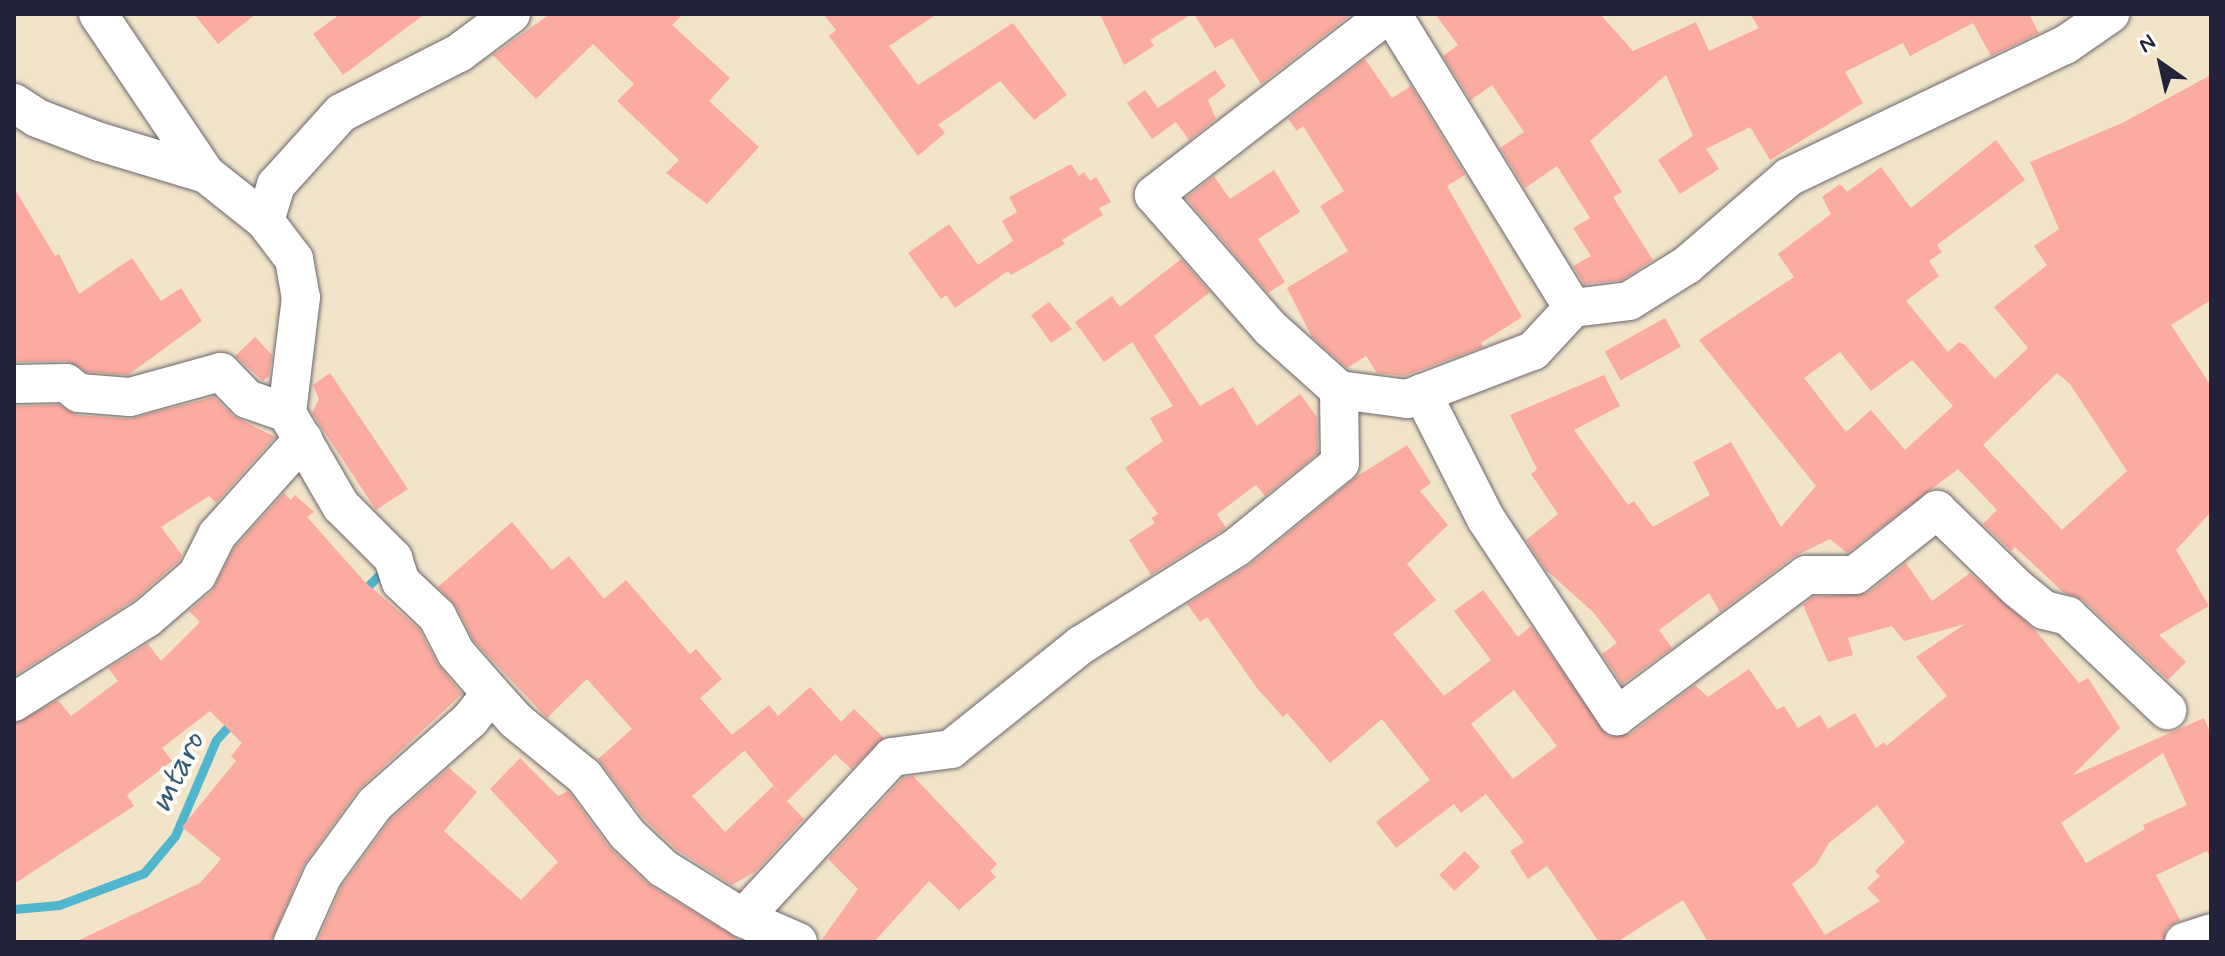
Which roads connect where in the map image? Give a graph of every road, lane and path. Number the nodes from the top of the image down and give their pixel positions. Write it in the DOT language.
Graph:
graph roads {
  1 [pos="98,14"];
  2 [pos="511,14"];
  3 [pos="1390,14"];
  4 [pos="2110,14"];
  5 [pos="14,103"];
  6 [pos="206,174"];
  7 [pos="265,221"];
  8 [pos="1573,308"];
  9 [pos="14,384"];
  10 [pos="1339,390"];
  11 [pos="1422,393"];
  12 [pos="295,426"];
  13 [pos="491,693"];
  14 [pos="14,702"];
  15 [pos="2167,710"];
  16 [pos="743,918"];
  17 [pos="2211,933"];
  18 [pos="293,942"];
  19 [pos="798,942"];
  20 [pos="2184,942"];
  1 -- 6 [label="street"];
  2 -- 7 [label="street"];
  3 -- 8 [label="street"];
  3 -- 10 [label="street"];
  4 -- 8 [label="street"];
  5 -- 6 [label="street"];
  6 -- 7 [label="street"];
  7 -- 12 [label="street"];
  8 -- 11 [label="street"];
  9 -- 12 [label="street"];
  10 -- 11 [label="street"];
  10 -- 16 [label="street"];
  11 -- 15 [label="street"];
  12 -- 13 [label="street"];
  12 -- 14 [label="street"];
  13 -- 16 [label="street"];
  13 -- 18 [label="street"];
  16 -- 19 [label="street"];
  17 -- 20 [label="street"];
}
